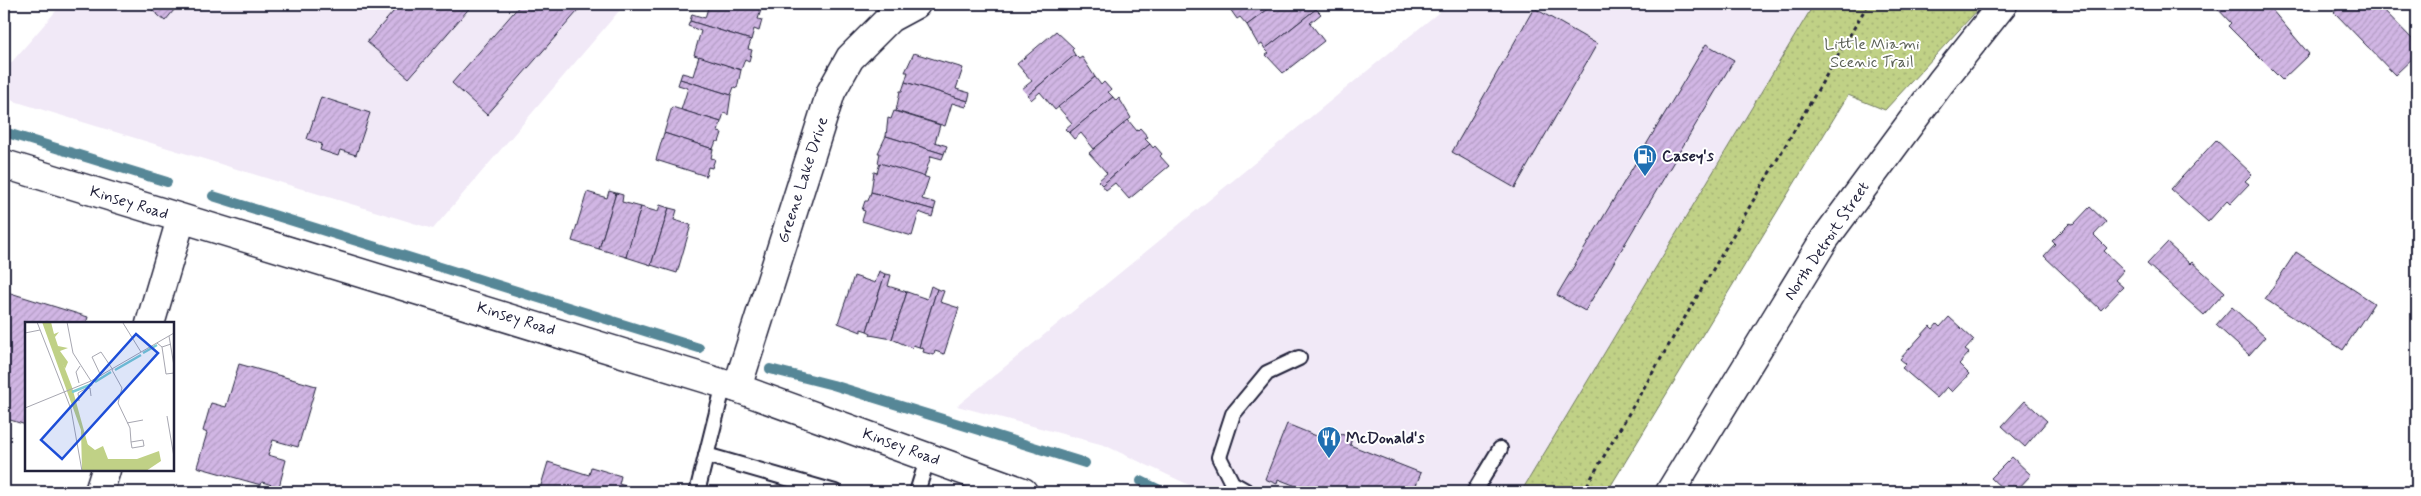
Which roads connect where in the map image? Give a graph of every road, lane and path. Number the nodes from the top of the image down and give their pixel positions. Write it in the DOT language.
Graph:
graph roads {
  1 [pos="916,4"];
  2 [pos="1868,4"];
  3 [pos="2003,4"];
  4 [pos="4,164"];
  5 [pos="181,219"];
  6 [pos="151,322"];
  7 [pos="1299,358"];
  8 [pos="731,386"];
  9 [pos="1500,449"];
  10 [pos="706,455"];
  11 [pos="928,457"];
  12 [pos="106,471"];
  13 [pos="99,492"];
  14 [pos="697,492"];
  15 [pos="835,492"];
  16 [pos="917,492"];
  17 [pos="1023,492"];
  18 [pos="1248,492"];
  19 [pos="1474,492"];
  20 [pos="1583,492"];
  21 [pos="1670,492"];
  1 -- 8 [label="main road, Greene Lake Drive"];
  2 -- 20 [label="path"];
  3 -- 21 [label="main road, North Detroit Street"];
  4 -- 5 [label="main road, Kinsey Road"];
  5 -- 6 [label="main road"];
  5 -- 8 [label="main road, Kinsey Road"];
  7 -- 18 [label="lane"];
  8 -- 10 [label="lane"];
  8 -- 11 [label="main road, Kinsey Road"];
  9 -- 19 [label="lane"];
  10 -- 14 [label="lane"];
  10 -- 15 [label="lane"];
  11 -- 16 [label="lane"];
  11 -- 17 [label="main road, Kinsey Road"];
  12 -- 13 [label="main road"];
}
